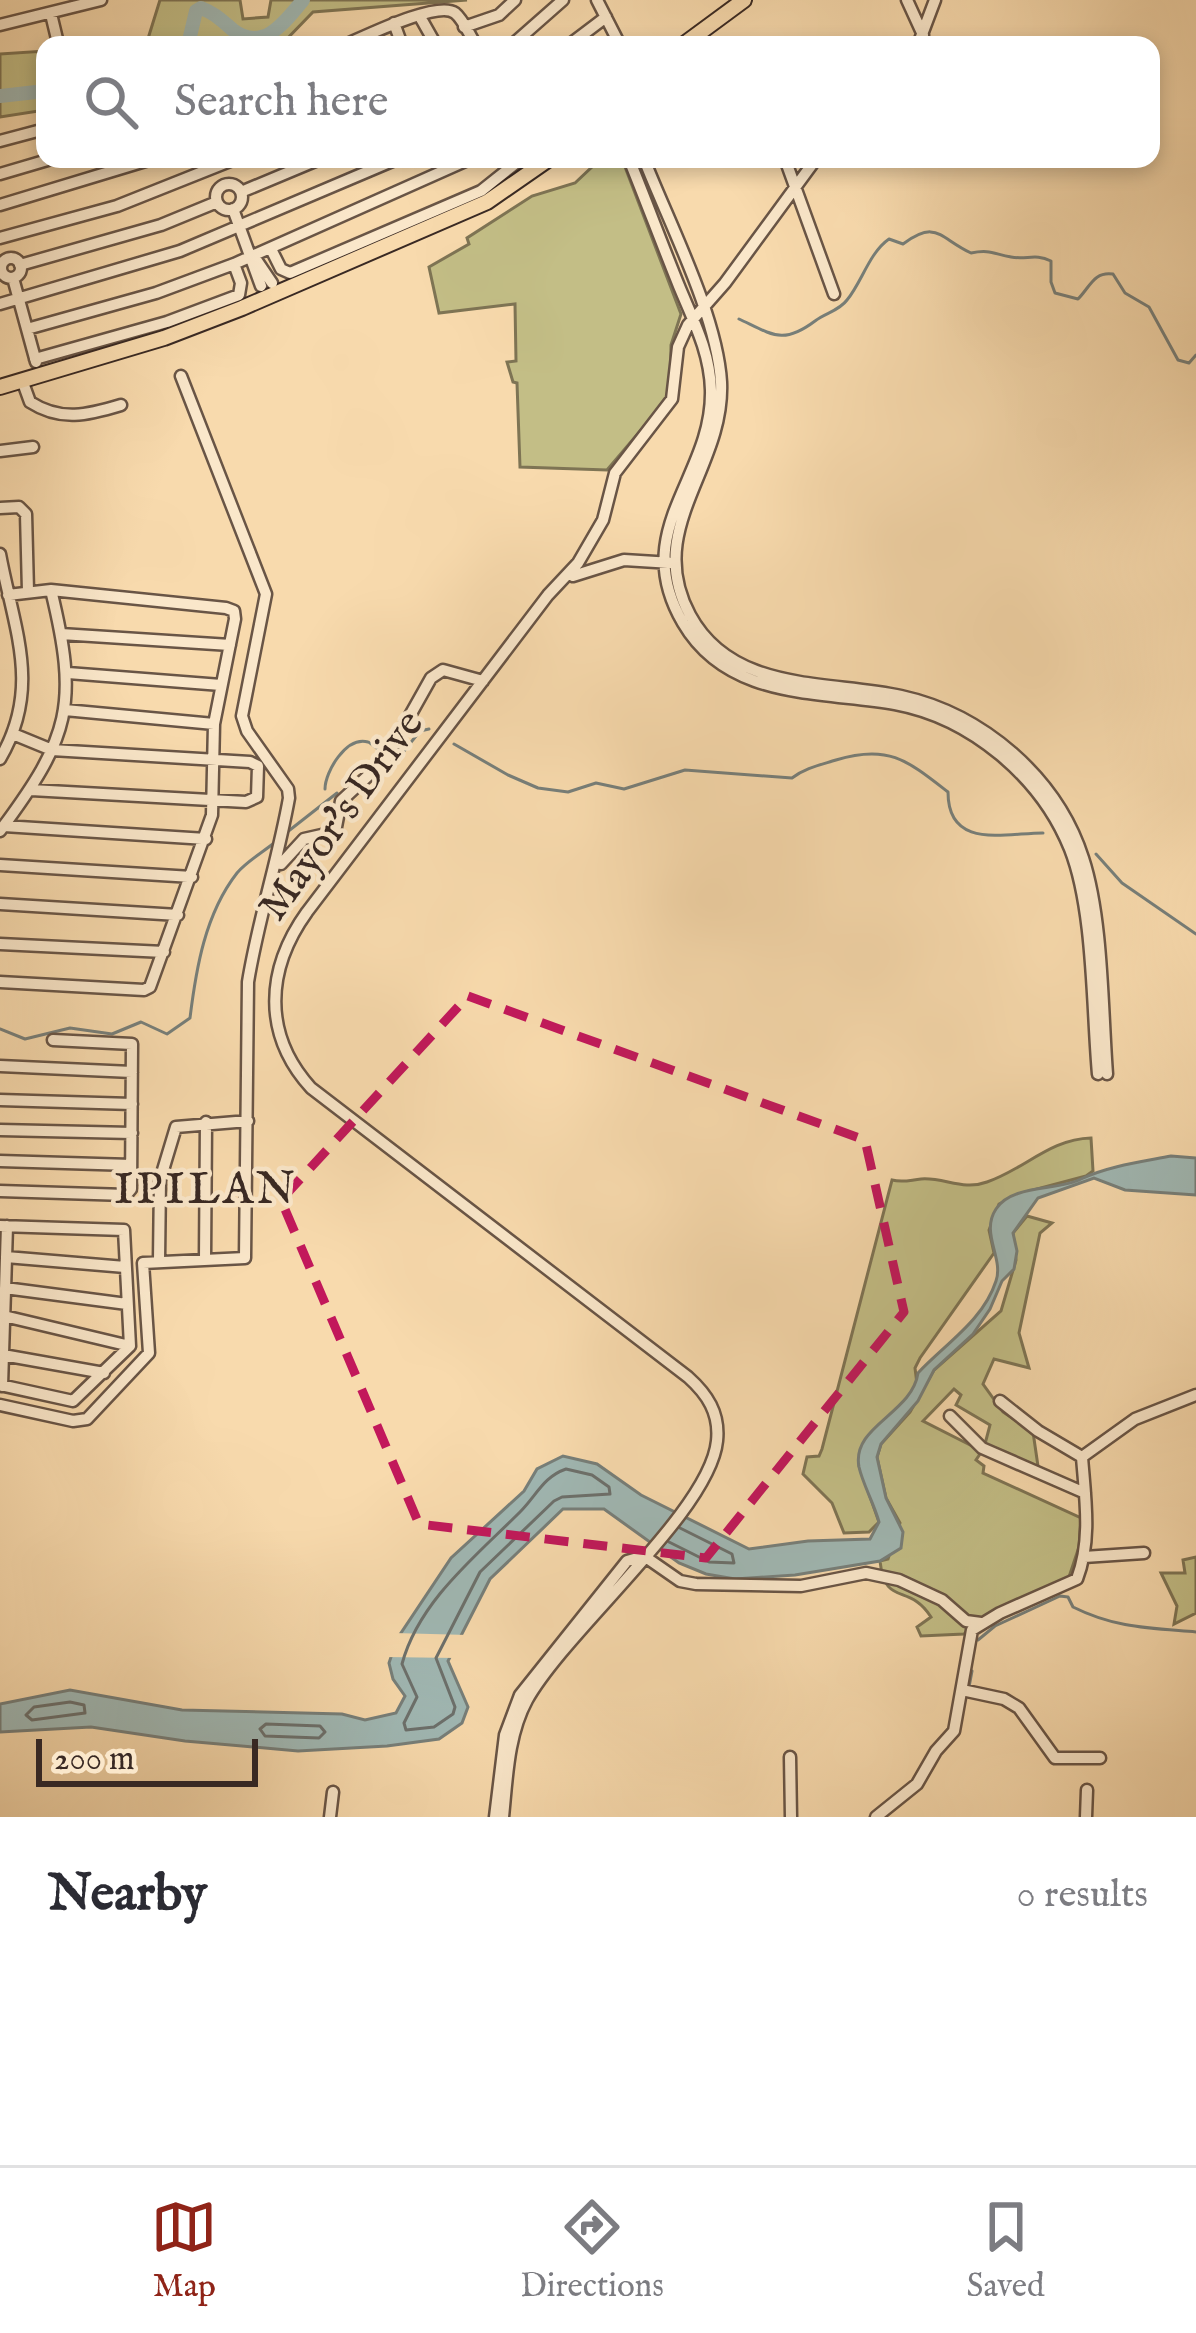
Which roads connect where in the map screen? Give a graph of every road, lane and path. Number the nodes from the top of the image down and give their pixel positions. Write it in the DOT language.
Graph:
graph roads {
  1 [pos="101,0"];
  2 [pos="515,0"];
  3 [pos="563,0"];
  4 [pos="597,0"];
  5 [pos="744,0"];
  6 [pos="907,0"];
  7 [pos="935,0"];
  8 [pos="51,14"];
  9 [pos="419,15"];
  10 [pos="606,17"];
  11 [pos="394,23"];
  12 [pos="0,25"];
  13 [pos="464,27"];
  14 [pos="56,36"];
  15 [pos="365,36"];
  16 [pos="399,36"];
  17 [pos="431,36"];
  18 [pos="470,36"];
  19 [pos="522,36"];
  20 [pos="581,36"];
  21 [pos="613,36"];
  22 [pos="695,36"];
  23 [pos="919,36"];
  24 [pos="922,36"];
  25 [pos="36,131"];
  26 [pos="0,141"];
  27 [pos="36,163"];
  28 [pos="110,168"];
  29 [pos="204,168"];
  30 [pos="218,168"];
  31 [pos="298,168"];
  32 [pos="376,168"];
  33 [pos="450,168"];
  34 [pos="470,168"];
  35 [pos="512,168"];
  36 [pos="534,168"];
  37 [pos="633,168"];
  38 [pos="648,168"];
  39 [pos="789,168"];
  40 [pos="809,168"];
  41 [pos="0,174"];
  42 [pos="224,185"];
  43 [pos="796,186"];
  44 [pos="241,192"];
  45 [pos="484,197"];
  46 [pos="217,202"];
  47 [pos="0,206"];
  48 [pos="233,209"];
  49 [pos="240,226"];
  50 [pos="1,238"];
  51 [pos="271,249"];
  52 [pos="253,255"];
  53 [pos="14,262"];
  54 [pos="234,264"];
  55 [pos="0,270"];
  56 [pos="13,278"];
  57 [pos="268,290"];
  58 [pos="834,295"];
  59 [pos="19,298"];
  60 [pos="0,304"];
  61 [pos="702,308"];
  62 [pos="692,319"];
  63 [pos="27,329"];
  64 [pos="37,367"];
  65 [pos="182,376"];
  66 [pos="22,380"];
  67 [pos="0,387"];
  68 [pos="121,405"];
  69 [pos="33,447"];
  70 [pos="0,451"];
  71 [pos="0,508"];
  72 [pos="0,554"];
  73 [pos="670,563"];
  74 [pos="565,580"];
  75 [pos="51,590"];
  76 [pos="28,591"];
  77 [pos="8,595"];
  78 [pos="62,634"];
  79 [pos="230,645"];
  80 [pos="68,673"];
  81 [pos="483,681"];
  82 [pos="221,686"];
  83 [pos="64,710"];
  84 [pos="214,724"];
  85 [pos="13,734"];
  86 [pos="52,750"];
  87 [pos="0,759"];
  88 [pos="212,762"];
  89 [pos="31,790"];
  90 [pos="213,800"];
  91 [pos="2,828"];
  92 [pos="206,839"];
  93 [pos="0,865"];
  94 [pos="276,872"];
  95 [pos="192,877"];
  96 [pos="0,904"];
  97 [pos="178,914"];
  98 [pos="0,944"];
  99 [pos="164,952"];
  100 [pos="0,982"];
  101 [pos="53,1040"];
  102 [pos="0,1066"];
  103 [pos="132,1072"];
  104 [pos="1102,1074"];
  105 [pos="0,1100"];
  106 [pos="132,1104"];
  107 [pos="248,1121"];
  108 [pos="206,1122"];
  109 [pos="0,1130"];
  110 [pos="132,1133"];
  111 [pos="0,1161"];
  112 [pos="131,1165"];
  113 [pos="0,1191"];
  114 [pos="4,1226"];
  115 [pos="6,1257"];
  116 [pos="205,1259"];
  117 [pos="160,1260"];
  118 [pos="125,1268"];
  119 [pos="5,1288"];
  120 [pos="127,1304"];
  121 [pos="4,1316"];
  122 [pos="130,1346"];
  123 [pos="3,1355"];
  124 [pos="104,1372"];
  125 [pos="1,1386"];
  126 [pos="1196,1395"];
  127 [pos="1000,1400"];
  128 [pos="0,1405"];
  129 [pos="950,1416"];
  130 [pos="1082,1456"];
  131 [pos="1085,1493"];
  132 [pos="646,1553"];
  133 [pos="1144,1553"];
  134 [pos="1084,1557"];
  135 [pos="980,1624"];
  136 [pos="962,1690"];
  137 [pos="790,1757"];
  138 [pos="1100,1758"];
  139 [pos="1087,1790"];
  140 [pos="333,1792"];
  141 [pos="330,1817"];
  142 [pos="499,1817"];
  143 [pos="791,1817"];
  144 [pos="875,1817"];
  145 [pos="1085,1817"];
  1 -- 8 [label="street"];
  2 -- 13 [label="street"];
  3 -- 19 [label="street"];
  4 -- 10 [label="street"];
  5 -- 22 [label="main road"];
  6 -- 23 [label="street"];
  7 -- 24 [label="street"];
  8 -- 12 [label="street"];
  8 -- 14 [label="street"];
  9 -- 11 [label="street"];
  9 -- 13 [label="street"];
  9 -- 17 [label="street"];
  10 -- 20 [label="street"];
  10 -- 21 [label="street"];
  11 -- 15 [label="street"];
  11 -- 16 [label="street"];
  13 -- 18 [label="street"];
  25 -- 26 [label="street"];
  27 -- 41 [label="street"];
  28 -- 47 [label="street"];
  29 -- 50 [label="street"];
  30 -- 42 [label="street"];
  31 -- 44 [label="street"];
  32 -- 49 [label="street"];
  33 -- 51 [label="street"];
  34 -- 45 [label="street"];
  35 -- 45 [label="street"];
  36 -- 45 [label="main road"];
  37 -- 62 [label="street"];
  38 -- 61 [label="street"];
  39 -- 43 [label="street"];
  40 -- 43 [label="street, Mayor's Drive"];
  42 -- 44 [label="street"];
  42 -- 46 [label="street"];
  43 -- 58 [label="street"];
  43 -- 61 [label="street, Mayor's Drive"];
  44 -- 48 [label="street"];
  45 -- 51 [label="street"];
  45 -- 57 [label="main road"];
  46 -- 48 [label="street"];
  46 -- 53 [label="street"];
  48 -- 49 [label="street"];
  49 -- 52 [label="street"];
  49 -- 59 [label="street"];
  50 -- 53 [label="street"];
  51 -- 52 [label="street"];
  52 -- 54 [label="street"];
  52 -- 57 [label="street"];
  53 -- 55 [label="street"];
  53 -- 56 [label="street"];
  54 -- 63 [label="street"];
  54 -- 64 [label="street"];
  55 -- 56 [label="street"];
  56 -- 59 [label="street"];
  57 -- 64 [label="main road"];
  59 -- 60 [label="street"];
  59 -- 63 [label="street"];
  61 -- 62 [label="street, Mayor's Drive"];
  61 -- 73 [label="street"];
  62 -- 73 [label="street"];
  62 -- 74 [label="street, Mayor's Drive"];
  63 -- 64 [label="street"];
  64 -- 66 [label="main road"];
  65 -- 94 [label="street"];
  66 -- 67 [label="main road"];
  66 -- 68 [label="street"];
  69 -- 70 [label="street"];
  71 -- 76 [label="street"];
  72 -- 77 [label="street"];
  73 -- 74 [label="street"];
  73 -- 104 [label="street"];
  74 -- 81 [label="street, Mayor's Drive"];
  75 -- 76 [label="street"];
  75 -- 78 [label="street"];
  75 -- 79 [label="street"];
  76 -- 77 [label="street"];
  77 -- 85 [label="street"];
  78 -- 79 [label="street"];
  78 -- 80 [label="street"];
  79 -- 82 [label="street"];
  80 -- 82 [label="street"];
  80 -- 83 [label="street"];
  81 -- 94 [label="street"];
  81 -- 132 [label="street, Mayor's Drive"];
  82 -- 84 [label="street"];
  83 -- 84 [label="street"];
  83 -- 86 [label="street"];
  84 -- 88 [label="street"];
  85 -- 86 [label="street"];
  85 -- 87 [label="street"];
  86 -- 88 [label="street"];
  86 -- 89 [label="street"];
  88 -- 90 [label="street"];
  88 -- 90 [label="street"];
  89 -- 90 [label="street"];
  89 -- 91 [label="street"];
  90 -- 92 [label="street"];
  91 -- 92 [label="street"];
  92 -- 95 [label="street"];
  93 -- 95 [label="street"];
  94 -- 107 [label="street"];
  95 -- 97 [label="street"];
  96 -- 97 [label="street"];
  97 -- 99 [label="street"];
  98 -- 99 [label="street"];
  99 -- 100 [label="street"];
  101 -- 103 [label="street"];
  102 -- 103 [label="street"];
  103 -- 106 [label="street"];
  105 -- 106 [label="street"];
  106 -- 110 [label="street"];
  107 -- 108 [label="street"];
  107 -- 116 [label="street"];
  108 -- 116 [label="street"];
  108 -- 117 [label="street"];
  109 -- 110 [label="street"];
  110 -- 112 [label="street"];
  111 -- 112 [label="street"];
  112 -- 113 [label="street"];
  114 -- 115 [label="street"];
  114 -- 118 [label="street"];
  115 -- 118 [label="street"];
  115 -- 119 [label="street"];
  116 -- 117 [label="street"];
  117 -- 128 [label="street"];
  118 -- 120 [label="street"];
  119 -- 120 [label="street"];
  119 -- 121 [label="street"];
  120 -- 122 [label="street"];
  121 -- 122 [label="street"];
  121 -- 123 [label="street"];
  122 -- 124 [label="street"];
  123 -- 124 [label="street"];
  123 -- 125 [label="street"];
  124 -- 125 [label="street"];
  126 -- 130 [label="street"];
  127 -- 130 [label="street"];
  129 -- 131 [label="street"];
  130 -- 131 [label="street"];
  131 -- 134 [label="street"];
  132 -- 135 [label="street"];
  132 -- 142 [label="street, Mayor's Drive"];
  133 -- 134 [label="street"];
  134 -- 135 [label="street"];
  135 -- 136 [label="street"];
  136 -- 138 [label="street"];
  136 -- 144 [label="street"];
  137 -- 143 [label="street"];
  139 -- 145 [label="street"];
  140 -- 141 [label="street"];
}
